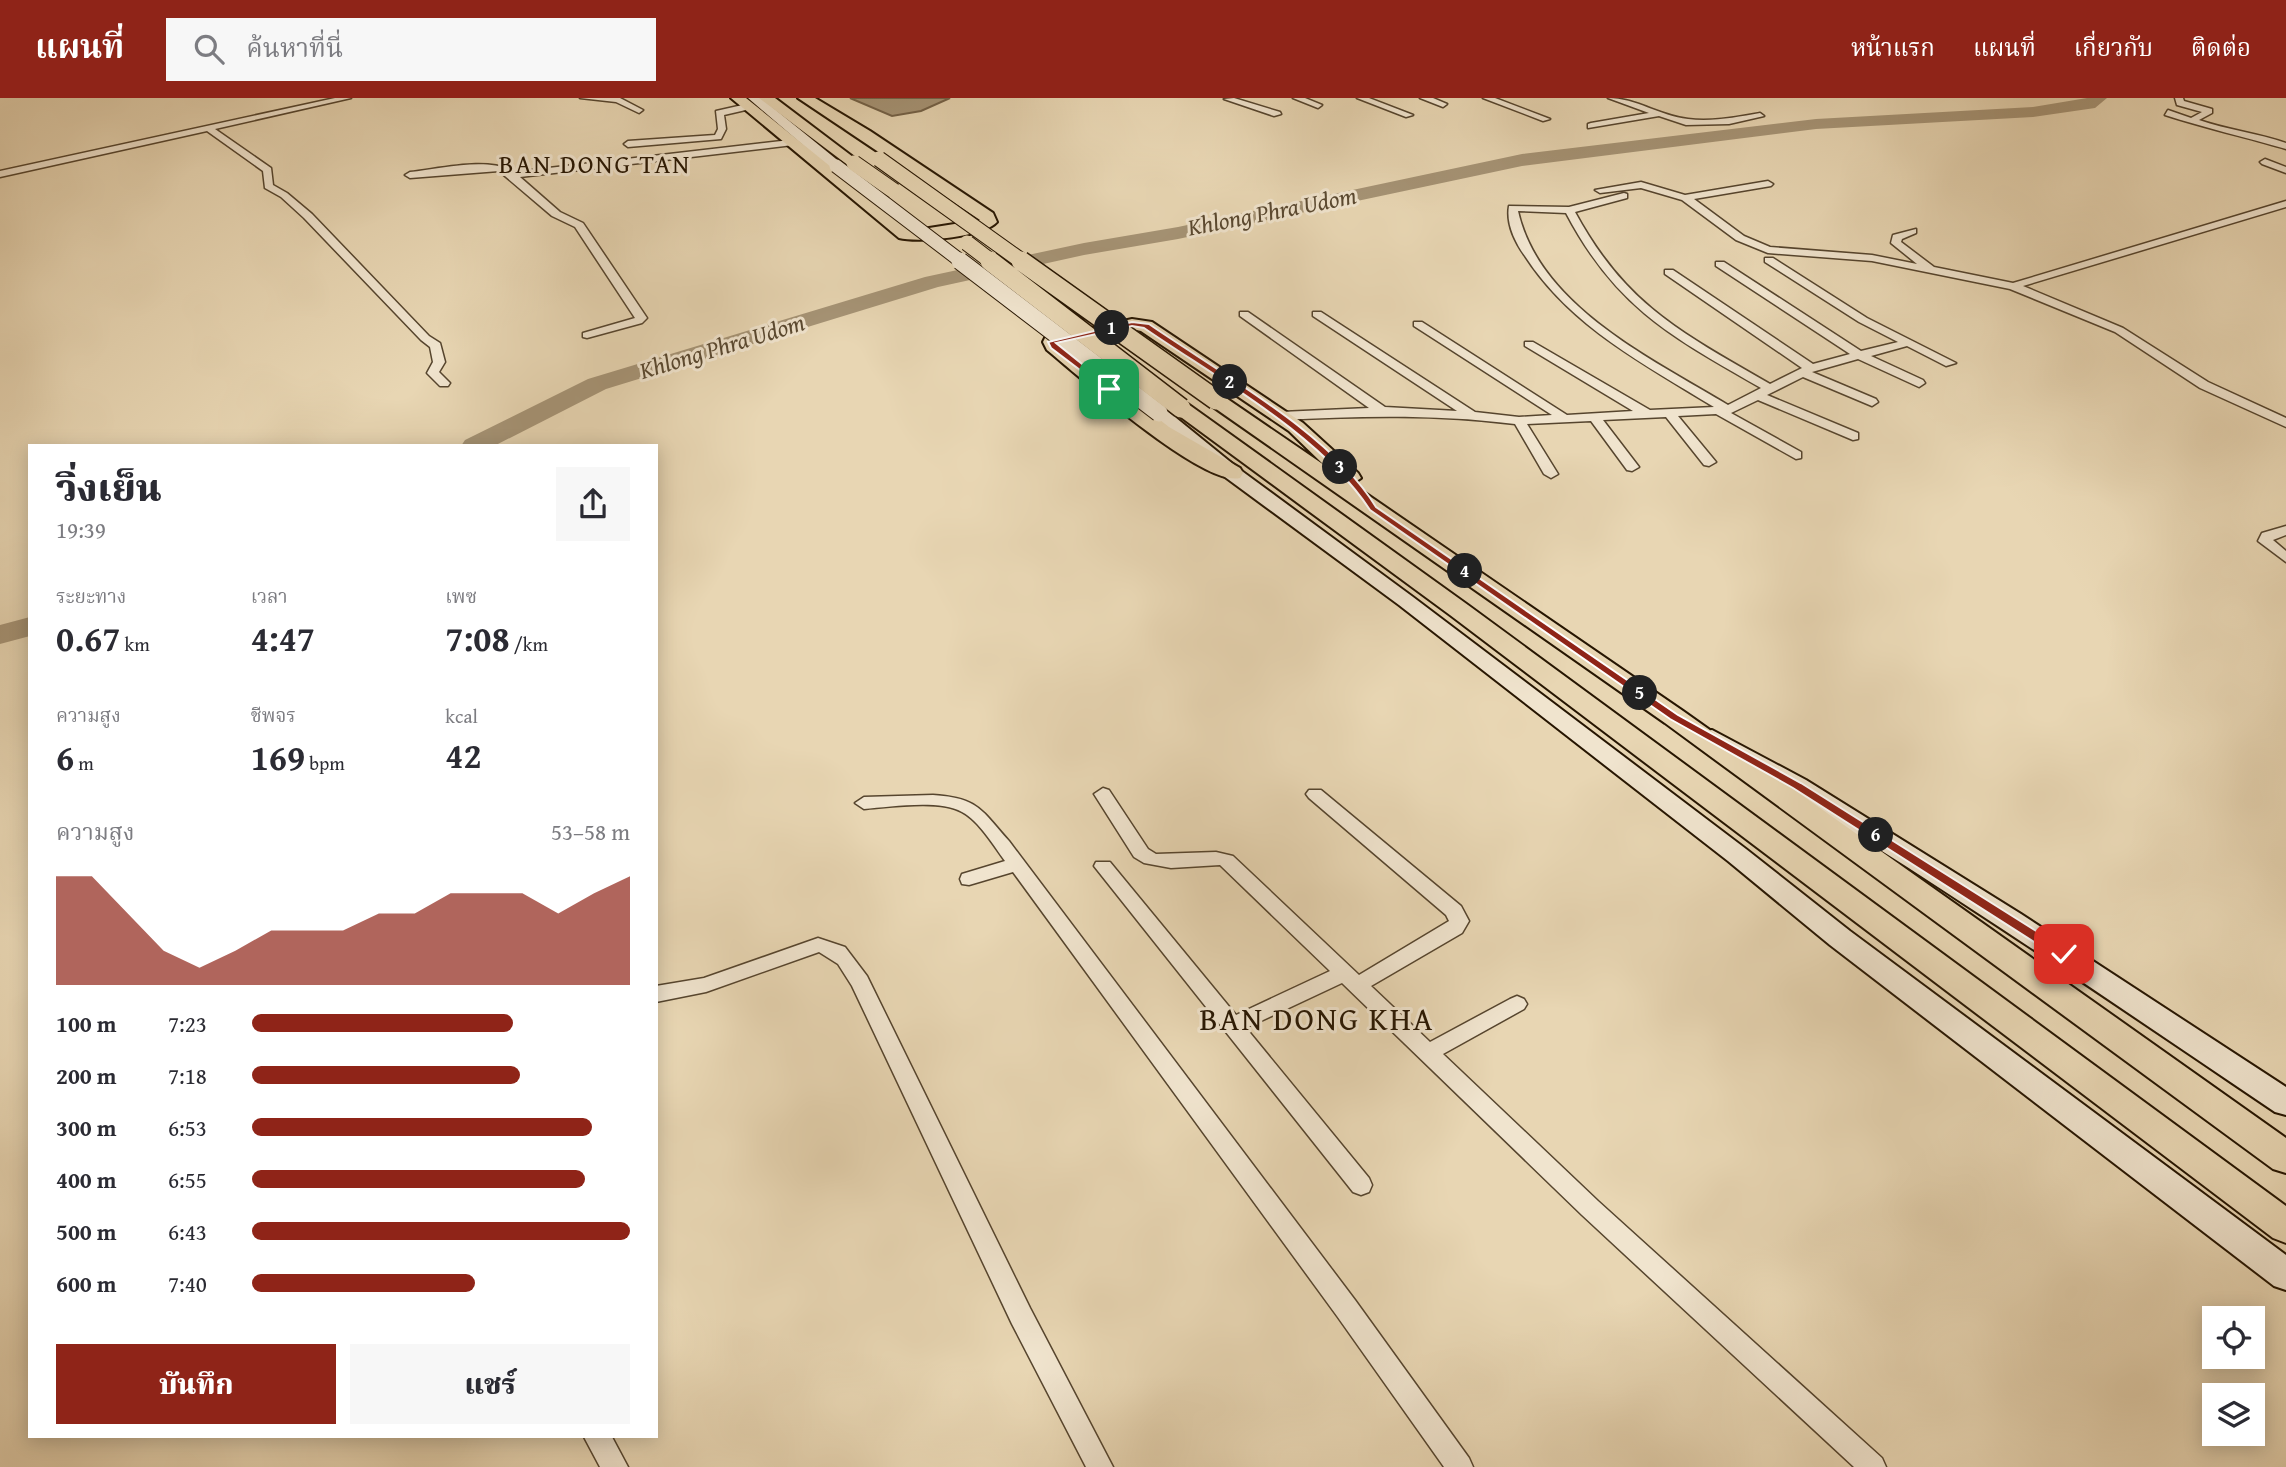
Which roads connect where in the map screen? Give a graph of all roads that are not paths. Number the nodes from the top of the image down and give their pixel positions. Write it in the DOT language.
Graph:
graph roads {
  1 [pos="347,98"];
  2 [pos="584,98"];
  3 [pos="766,98"];
  4 [pos="796,98"];
  5 [pos="805,98"];
  6 [pos="1272,98"];
  7 [pos="1297,98"];
  8 [pos="1361,98"];
  9 [pos="1424,98"];
  10 [pos="1487,98"];
  11 [pos="1612,98"];
  12 [pos="2179,98"];
  13 [pos="1228,99"];
  14 [pos="746,101"];
  15 [pos="1443,104"];
  16 [pos="1246,105"];
  17 [pos="1318,105"];
  18 [pos="639,110"];
  19 [pos="2168,113"];
  20 [pos="1277,114"];
  21 [pos="1658,114"];
  22 [pos="1409,115"];
  23 [pos="1760,116"];
  24 [pos="1546,119"];
  25 [pos="2194,120"];
  26 [pos="1591,126"];
  27 [pos="209,129"];
  28 [pos="2270,131"];
  29 [pos="718,137"];
  30 [pos="2286,137"];
  31 [pos="790,143"];
  32 [pos="628,144"];
  33 [pos="2286,146"];
  34 [pos="714,152"];
  35 [pos="2264,162"];
  36 [pos="2286,172"];
  37 [pos="0,174"];
  38 [pos="410,175"];
  39 [pos="512,175"];
  40 [pos="1768,184"];
  41 [pos="1600,190"];
  42 [pos="1641,192"];
  43 [pos="1685,198"];
  44 [pos="2286,204"];
  45 [pos="1569,210"];
  46 [pos="1912,231"];
  47 [pos="1769,260"];
  48 [pos="1720,264"];
  49 [pos="1931,270"];
  50 [pos="1670,272"];
  51 [pos="2012,286"];
  52 [pos="1244,314"];
  53 [pos="1317,314"];
  54 [pos="1418,324"];
  55 [pos="587,335"];
  56 [pos="1906,343"];
  57 [pos="1529,344"];
  58 [pos="1859,355"];
  59 [pos="1950,363"];
  60 [pos="1806,370"];
  61 [pos="444,383"];
  62 [pos="1919,383"];
  63 [pos="1763,391"];
  64 [pos="1872,402"];
  65 [pos="1170,410"];
  66 [pos="1724,410"];
  67 [pos="1382,411"];
  68 [pos="1669,413"];
  69 [pos="1647,414"];
  70 [pos="1472,415"];
  71 [pos="1281,416"];
  72 [pos="1594,417"];
  73 [pos="1564,418"];
  74 [pos="1519,421"];
  75 [pos="2286,423"];
  76 [pos="1853,436"];
  77 [pos="1796,455"];
  78 [pos="1709,462"];
  79 [pos="1632,467"];
  80 [pos="1232,473"];
  81 [pos="1551,474"];
  82 [pos="1373,509"];
  83 [pos="2286,530"];
  84 [pos="2286,558"];
  85 [pos="1674,717"];
  86 [pos="1103,794"];
  87 [pos="1315,794"];
  88 [pos="864,803"];
  89 [pos="1017,864"];
  90 [pos="1103,866"];
  91 [pos="969,879"];
  92 [pos="1350,979"];
  93 [pos="658,994"];
  94 [pos="1517,1004"];
  95 [pos="1232,1026"];
  96 [pos="1427,1053"];
  97 [pos="2286,1103"];
  98 [pos="2286,1158"];
  99 [pos="1361,1185"];
  100 [pos="2286,1227"];
  101 [pos="2257,1254"];
  102 [pos="2286,1275"];
  103 [pos="2286,1281"];
  104 [pos="598,1438"];
  105 [pos="615,1467"];
  106 [pos="1100,1467"];
  107 [pos="1460,1467"];
  108 [pos="1873,1467"];
  1 -- 27 [label="street"];
  2 -- 18 [label="street"];
  3 -- 65 [label="main road, bridge"];
  4 -- 82 [label="main road, bridge"];
  5 -- 31 [label="main road"];
  6 -- 16 [label="street"];
  7 -- 17 [label="street"];
  8 -- 22 [label="street"];
  9 -- 15 [label="street"];
  10 -- 24 [label="street"];
  11 -- 21 [label="street"];
  12 -- 25 [label="street"];
  13 -- 16 [label="street"];
  14 -- 29 [label="street"];
  14 -- 31 [label="main road"];
  14 -- 65 [label="main road, bridge"];
  16 -- 20 [label="street"];
  19 -- 25 [label="street"];
  21 -- 23 [label="street"];
  21 -- 26 [label="street"];
  25 -- 33 [label="street"];
  27 -- 37 [label="street"];
  27 -- 61 [label="street"];
  28 -- 30 [label="street"];
  29 -- 32 [label="street"];
  29 -- 34 [label="street"];
  31 -- 34 [label="street"];
  34 -- 39 [label="street"];
  35 -- 36 [label="street"];
  38 -- 39 [label="street"];
  39 -- 55 [label="street"];
  40 -- 43 [label="street"];
  41 -- 43 [label="street"];
  42 -- 45 [label="street"];
  43 -- 49 [label="street"];
  44 -- 51 [label="street"];
  45 -- 63 [label="street"];
  45 -- 66 [label="street"];
  46 -- 49 [label="street"];
  47 -- 56 [label="street"];
  48 -- 58 [label="street"];
  49 -- 51 [label="street"];
  50 -- 60 [label="street"];
  51 -- 75 [label="street"];
  52 -- 67 [label="street"];
  53 -- 70 [label="street"];
  54 -- 73 [label="street"];
  56 -- 58 [label="street"];
  56 -- 59 [label="street"];
  57 -- 69 [label="street"];
  58 -- 60 [label="street"];
  58 -- 62 [label="street"];
  60 -- 63 [label="street"];
  60 -- 64 [label="street"];
  63 -- 66 [label="street"];
  63 -- 76 [label="street"];
  65 -- 80 [label="main road"];
  65 -- 100 [label="main road"];
  66 -- 68 [label="street"];
  66 -- 77 [label="street"];
  67 -- 70 [label="street"];
  67 -- 71 [label="street"];
  68 -- 69 [label="street"];
  68 -- 78 [label="street"];
  69 -- 72 [label="street"];
  70 -- 74 [label="street"];
  71 -- 80 [label="main road"];
  71 -- 82 [label="main road"];
  72 -- 73 [label="street"];
  72 -- 79 [label="street"];
  73 -- 74 [label="street"];
  74 -- 81 [label="street"];
  80 -- 101 [label="main road"];
  82 -- 85 [label="main road"];
  83 -- 84 [label="street"];
  85 -- 97 [label="main road"];
  85 -- 98 [label="main road"];
  86 -- 92 [label="street"];
  87 -- 92 [label="street"];
  88 -- 89 [label="street"];
  89 -- 91 [label="street"];
  89 -- 107 [label="street"];
  90 -- 95 [label="street"];
  92 -- 95 [label="street"];
  92 -- 96 [label="street"];
  93 -- 106 [label="street"];
  94 -- 96 [label="street"];
  95 -- 99 [label="street"];
  96 -- 108 [label="street"];
  101 -- 102 [label="main road"];
  101 -- 103 [label="main road"];
  104 -- 105 [label="street"];
}
